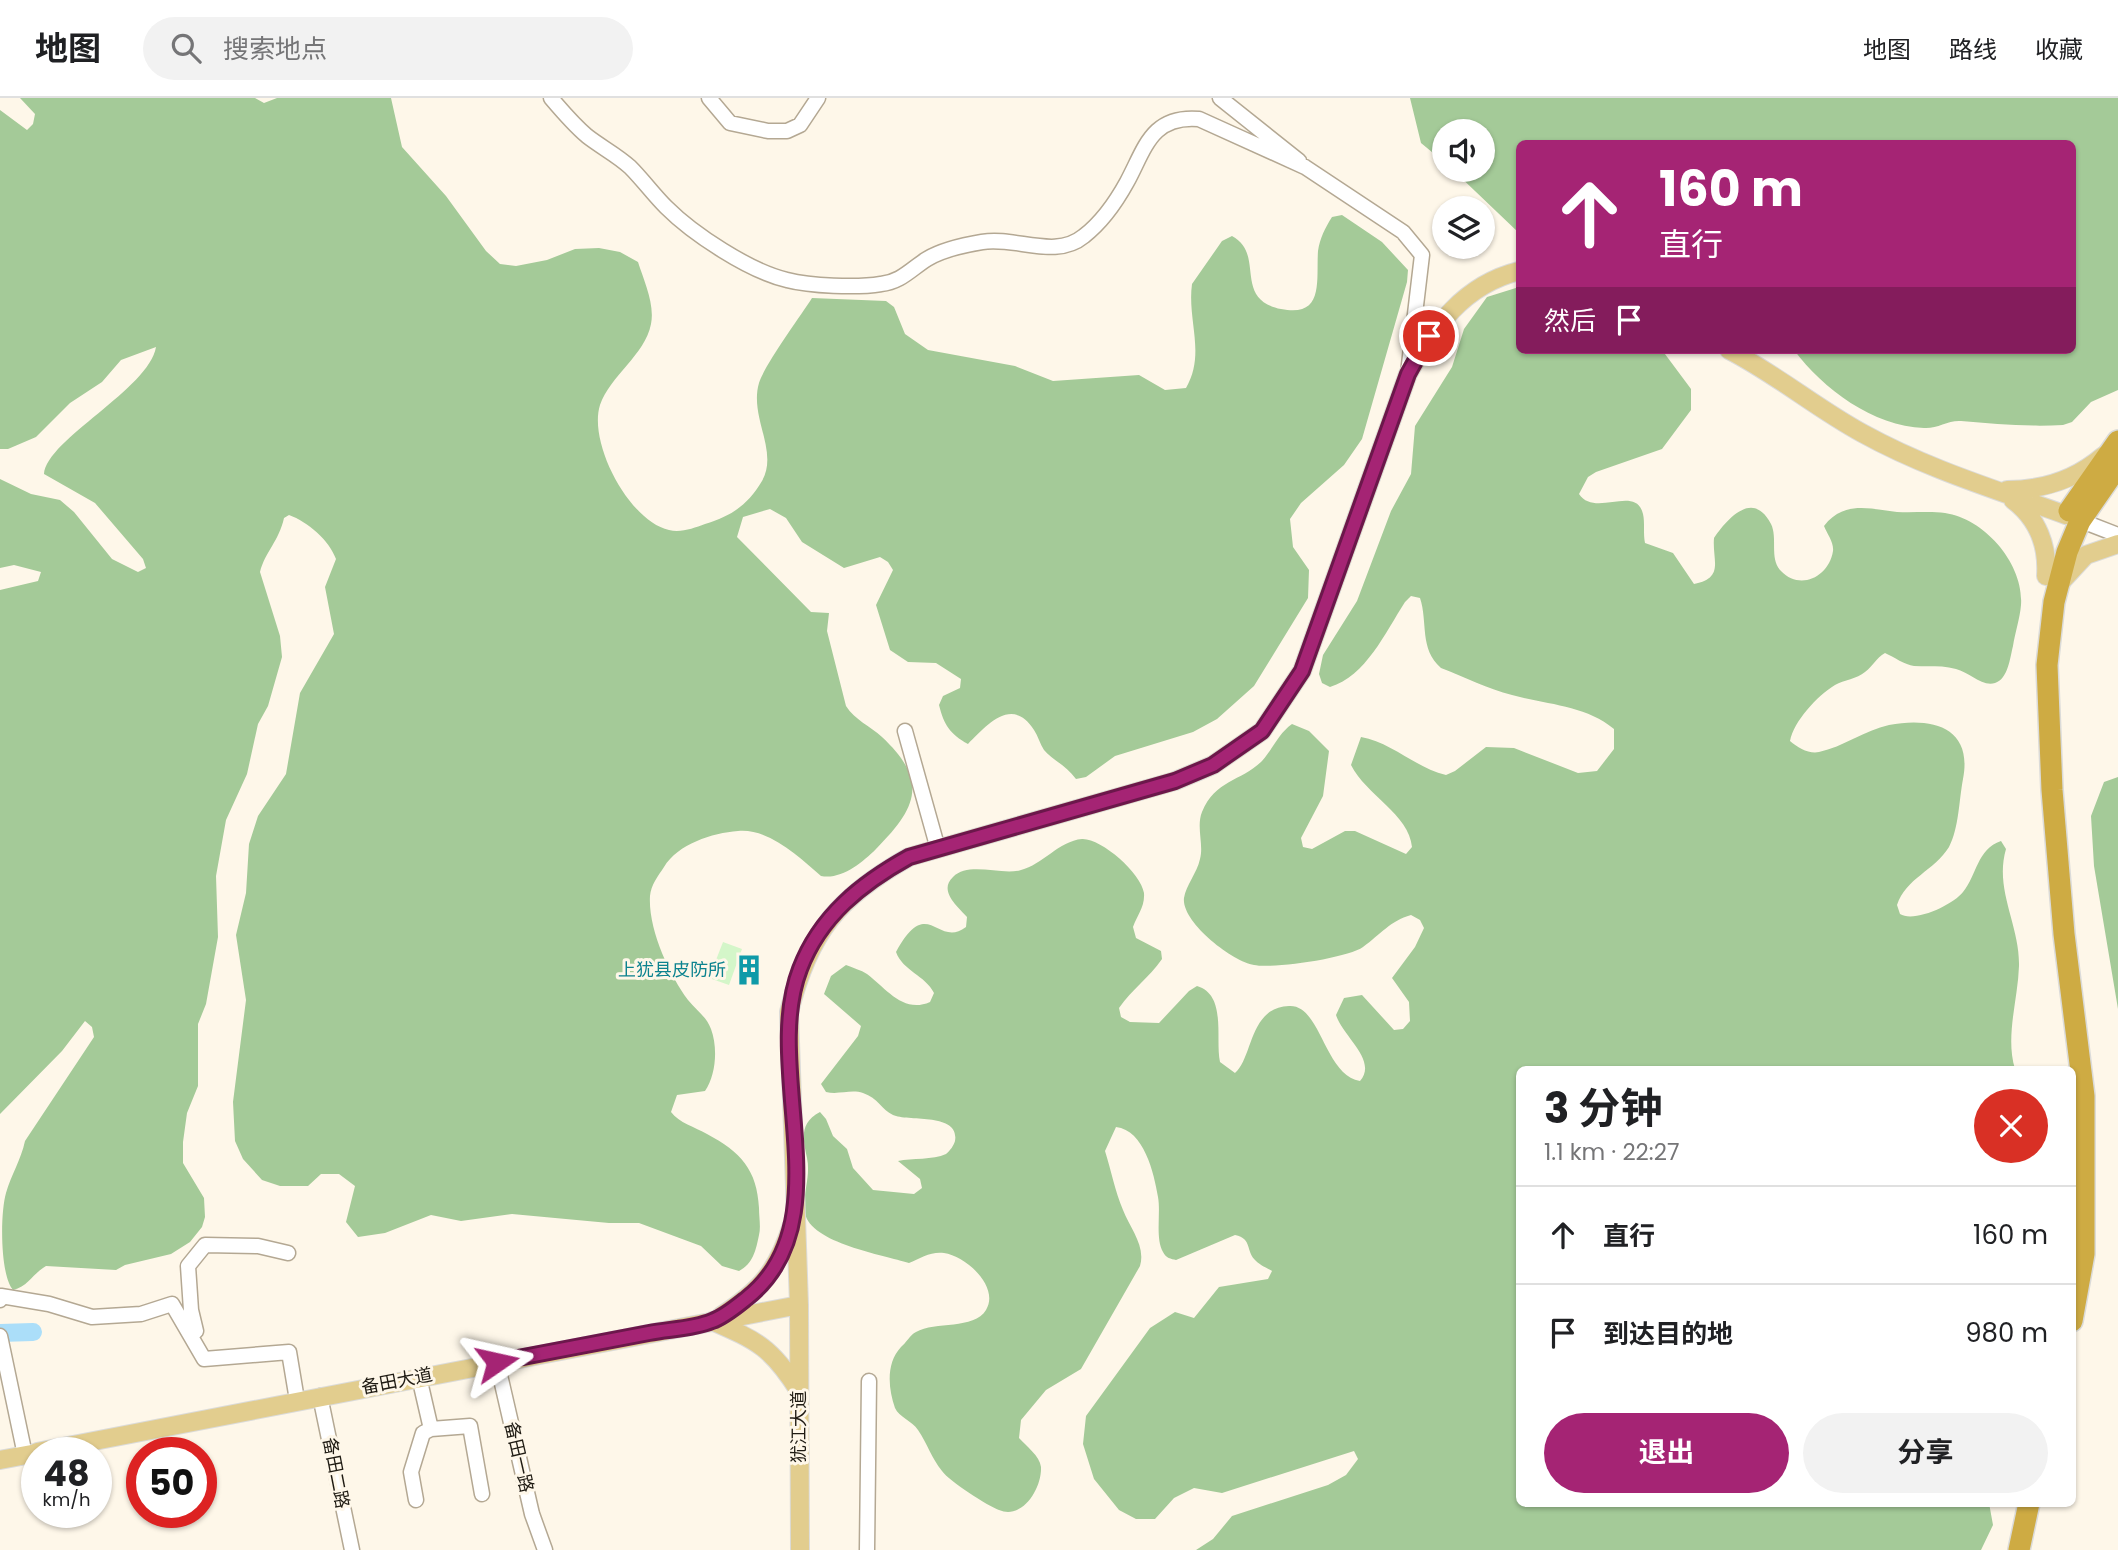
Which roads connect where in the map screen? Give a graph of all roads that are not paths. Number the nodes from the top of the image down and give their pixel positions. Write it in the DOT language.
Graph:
graph roads {
  1 [pos="551,98"];
  2 [pos="709,98"];
  3 [pos="818,98"];
  4 [pos="1220,98"];
  5 [pos="1304,167"];
  6 [pos="1516,272"];
  7 [pos="1736,354"];
  8 [pos="1408,374"];
  9 [pos="2118,441"];
  10 [pos="2118,466"];
  11 [pos="1995,489"];
  12 [pos="2073,518"];
  13 [pos="2118,535"];
  14 [pos="2118,544"];
  15 [pos="2046,576"];
  16 [pos="2054,602"];
  17 [pos="905,731"];
  18 [pos="937,849"];
  19 [pos="2068,1066"];
  20 [pos="796,1211"];
  21 [pos="288,1254"];
  22 [pos="2076,1299"];
  23 [pos="0,1300"];
  24 [pos="799,1304"];
  25 [pos="712,1321"];
  26 [pos="1,1340"];
  27 [pos="202,1353"];
  28 [pos="497,1362"];
  29 [pos="419,1377"];
  30 [pos="869,1381"];
  31 [pos="799,1392"];
  32 [pos="320,1396"];
  33 [pos="297,1400"];
  34 [pos="431,1429"];
  35 [pos="28,1437"];
  36 [pos="112,1437"];
  37 [pos="21,1456"];
  38 [pos="0,1460"];
  39 [pos="482,1494"];
  40 [pos="416,1500"];
  41 [pos="2028,1507"];
  42 [pos="2039,1507"];
  43 [pos="352,1550"];
  44 [pos="545,1550"];
  45 [pos="800,1550"];
  46 [pos="867,1550"];
  47 [pos="2020,1550"];
  48 [pos="2031,1550"];
  1 -- 5 [label="street"];
  2 -- 3 [label="street"];
  4 -- 5 [label="street"];
  5 -- 8 [label="street"];
  6 -- 8 [label="main road, 犹江大道"];
  7 -- 11 [label="main road"];
  8 -- 18 [label="main road, 犹江大道"];
  9 -- 11 [label="main road"];
  9 -- 12 [label="highway"];
  10 -- 12 [label="highway"];
  11 -- 12 [label="main road"];
  11 -- 15 [label="main road"];
  12 -- 13 [label="street"];
  12 -- 15 [label="highway"];
  12 -- 16 [label="highway"];
  14 -- 16 [label="main road"];
  15 -- 19 [label="highway"];
  16 -- 22 [label="highway"];
  17 -- 18 [label="street"];
  18 -- 20 [label="main road, 犹江大道"];
  20 -- 24 [label="main road, 犹江大道"];
  20 -- 25 [label="main road"];
  21 -- 27 [label="street"];
  23 -- 27 [label="street"];
  24 -- 25 [label="main road, 备田大道"];
  24 -- 31 [label="main road, 犹江大道"];
  25 -- 28 [label="main road, 备田大道"];
  25 -- 31 [label="main road"];
  26 -- 35 [label="street"];
  27 -- 33 [label="street"];
  28 -- 29 [label="main road, 备田大道"];
  28 -- 44 [label="street, 备田一路"];
  29 -- 32 [label="main road, 备田大道"];
  29 -- 34 [label="street"];
  30 -- 46 [label="street"];
  31 -- 45 [label="main road, 犹江大道"];
  32 -- 33 [label="main road, 备田大道"];
  32 -- 43 [label="street, 备田二路"];
  33 -- 36 [label="main road, 备田大道"];
  34 -- 39 [label="street"];
  34 -- 40 [label="street"];
  37 -- 38 [label="main road, 备田大道"];
  41 -- 47 [label="highway"];
  42 -- 48 [label="highway"];
}
